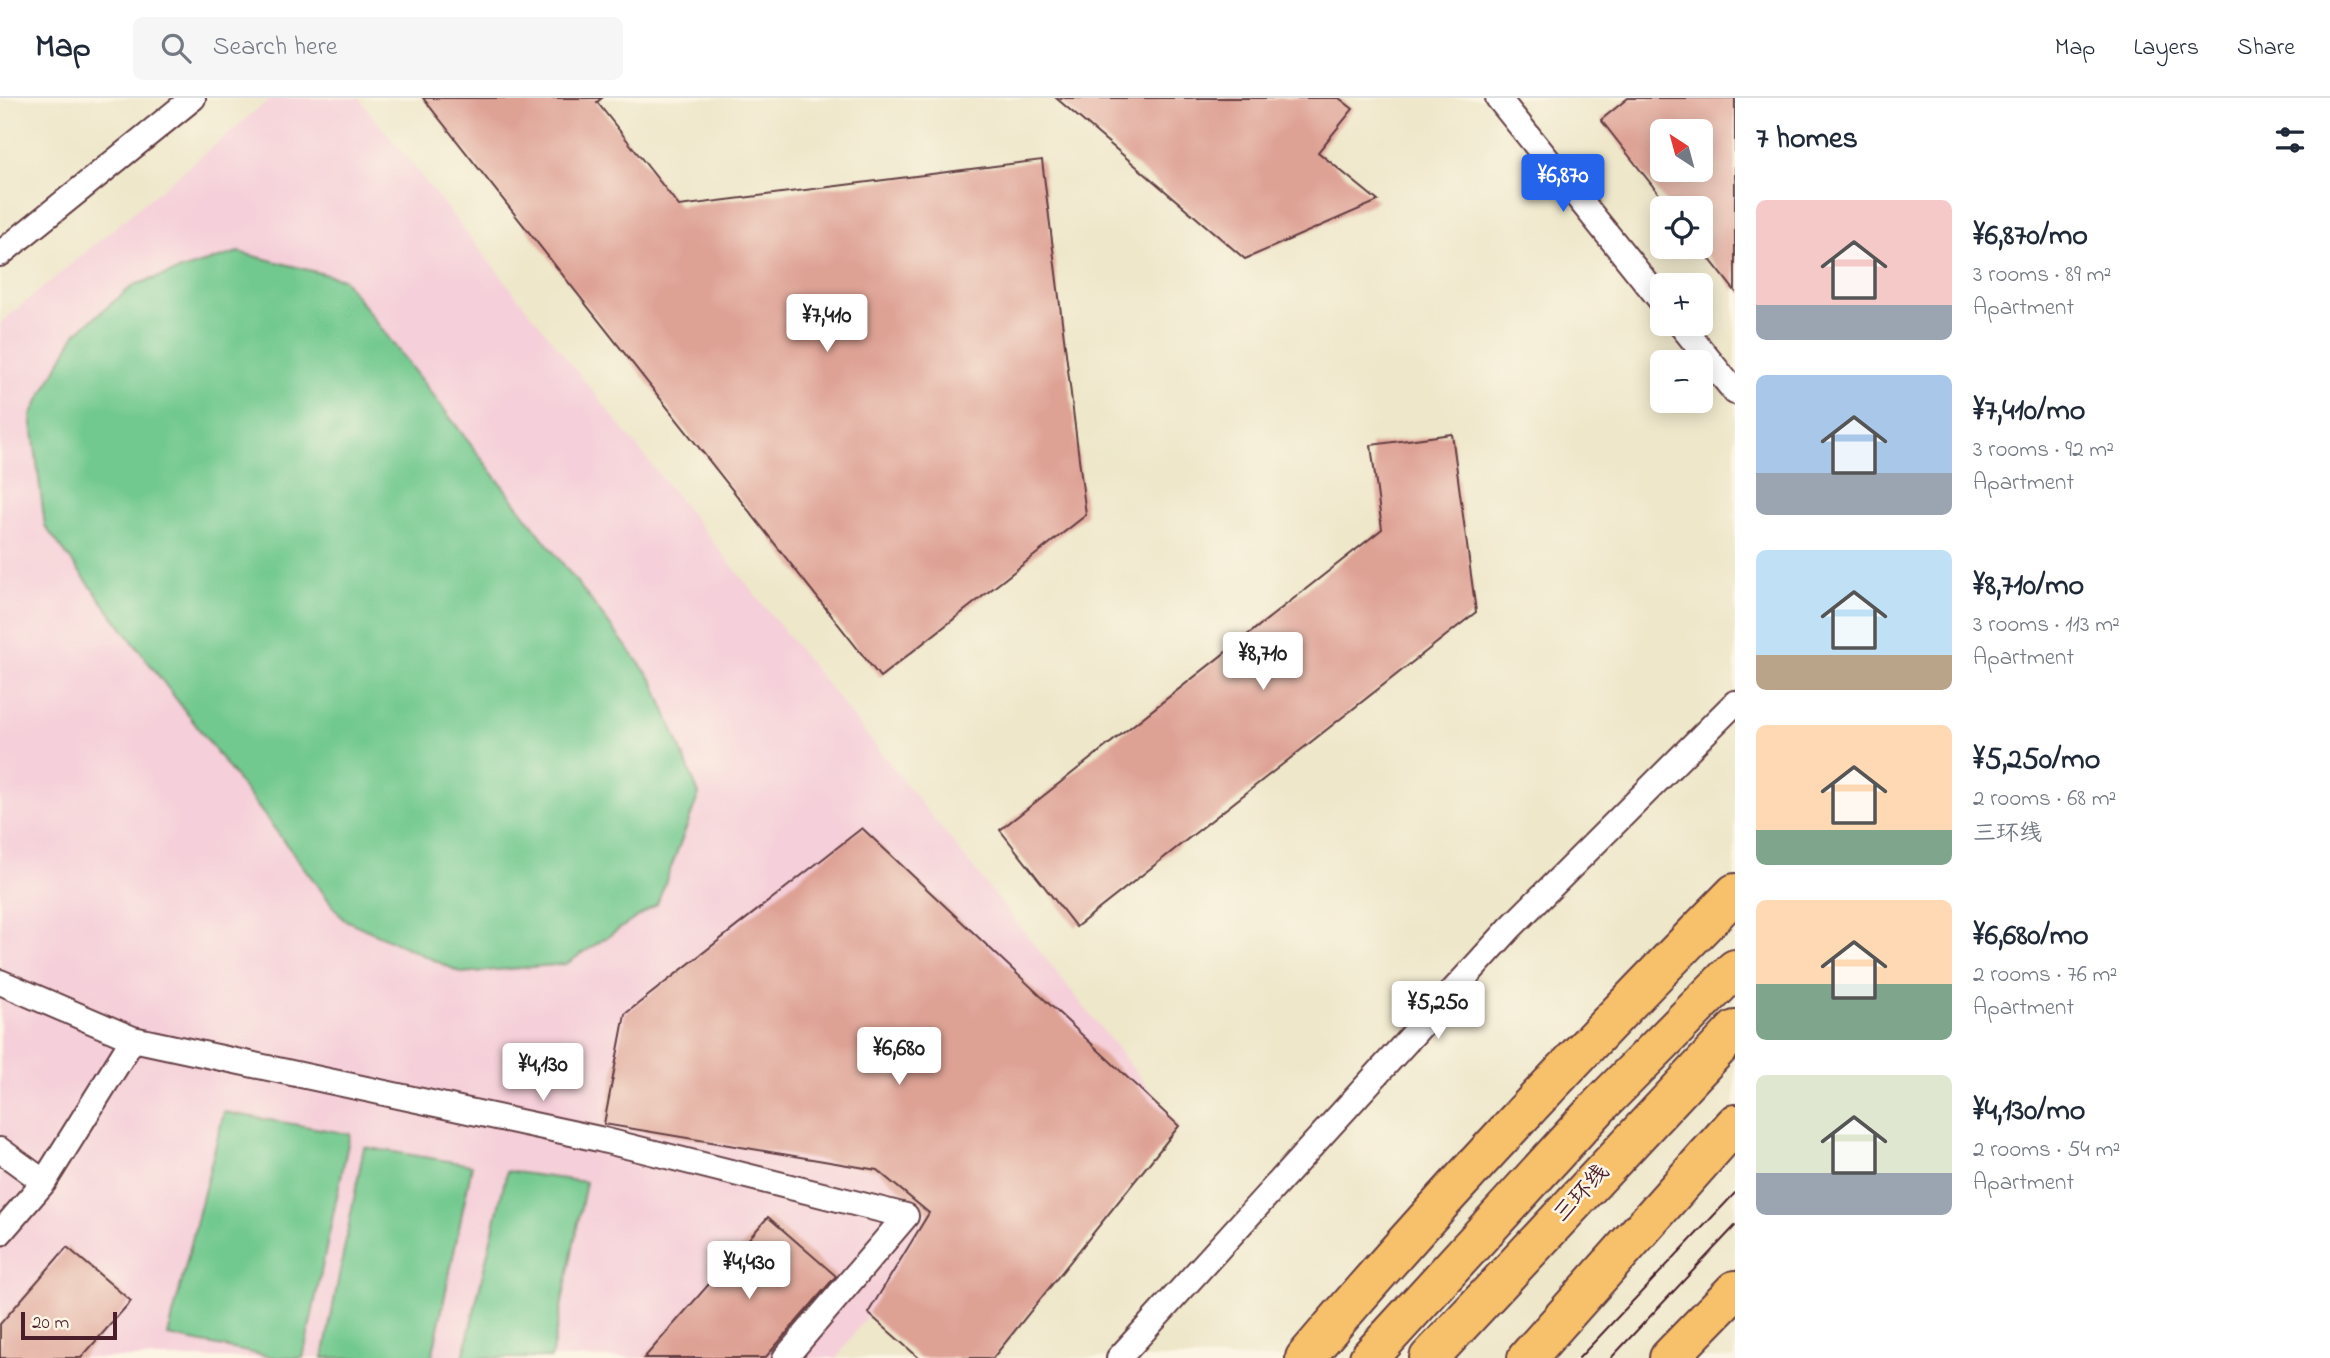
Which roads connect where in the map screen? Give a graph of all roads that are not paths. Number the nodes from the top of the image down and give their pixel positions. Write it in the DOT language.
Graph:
graph roads {
  1 [pos="193,98"];
  2 [pos="1498,98"];
  3 [pos="0,254"];
  4 [pos="1650,287"];
  5 [pos="1690,336"];
  6 [pos="1735,392"];
  7 [pos="1735,703"];
  8 [pos="1735,893"];
  9 [pos="1735,969"];
  10 [pos="0,982"];
  11 [pos="1735,1030"];
  12 [pos="133,1039"];
  13 [pos="1735,1124"];
  14 [pos="0,1150"];
  15 [pos="44,1182"];
  16 [pos="0,1233"];
  17 [pos="1461,1258"];
  18 [pos="1735,1290"];
  19 [pos="1735,1320"];
  20 [pos="785,1358"];
  21 [pos="1119,1358"];
  22 [pos="1305,1358"];
  23 [pos="1351,1358"];
  24 [pos="1369,1358"];
  25 [pos="1429,1358"];
  26 [pos="1527,1358"];
  27 [pos="1669,1358"];
  28 [pos="1682,1358"];
  1 -- 3 [label="street"];
  2 -- 4 [label="street"];
  5 -- 6 [label="street"];
  7 -- 21 [label="street"];
  8 -- 22 [label="highway"];
  9 -- 17 [label="highway"];
  10 -- 12 [label="street"];
  11 -- 25 [label="highway, 三环线"];
  12 -- 15 [label="street"];
  12 -- 20 [label="street"];
  13 -- 26 [label="highway"];
  14 -- 15 [label="street"];
  15 -- 16 [label="street"];
  17 -- 23 [label="highway"];
  17 -- 24 [label="highway"];
  18 -- 27 [label="highway"];
  19 -- 28 [label="highway"];
}
